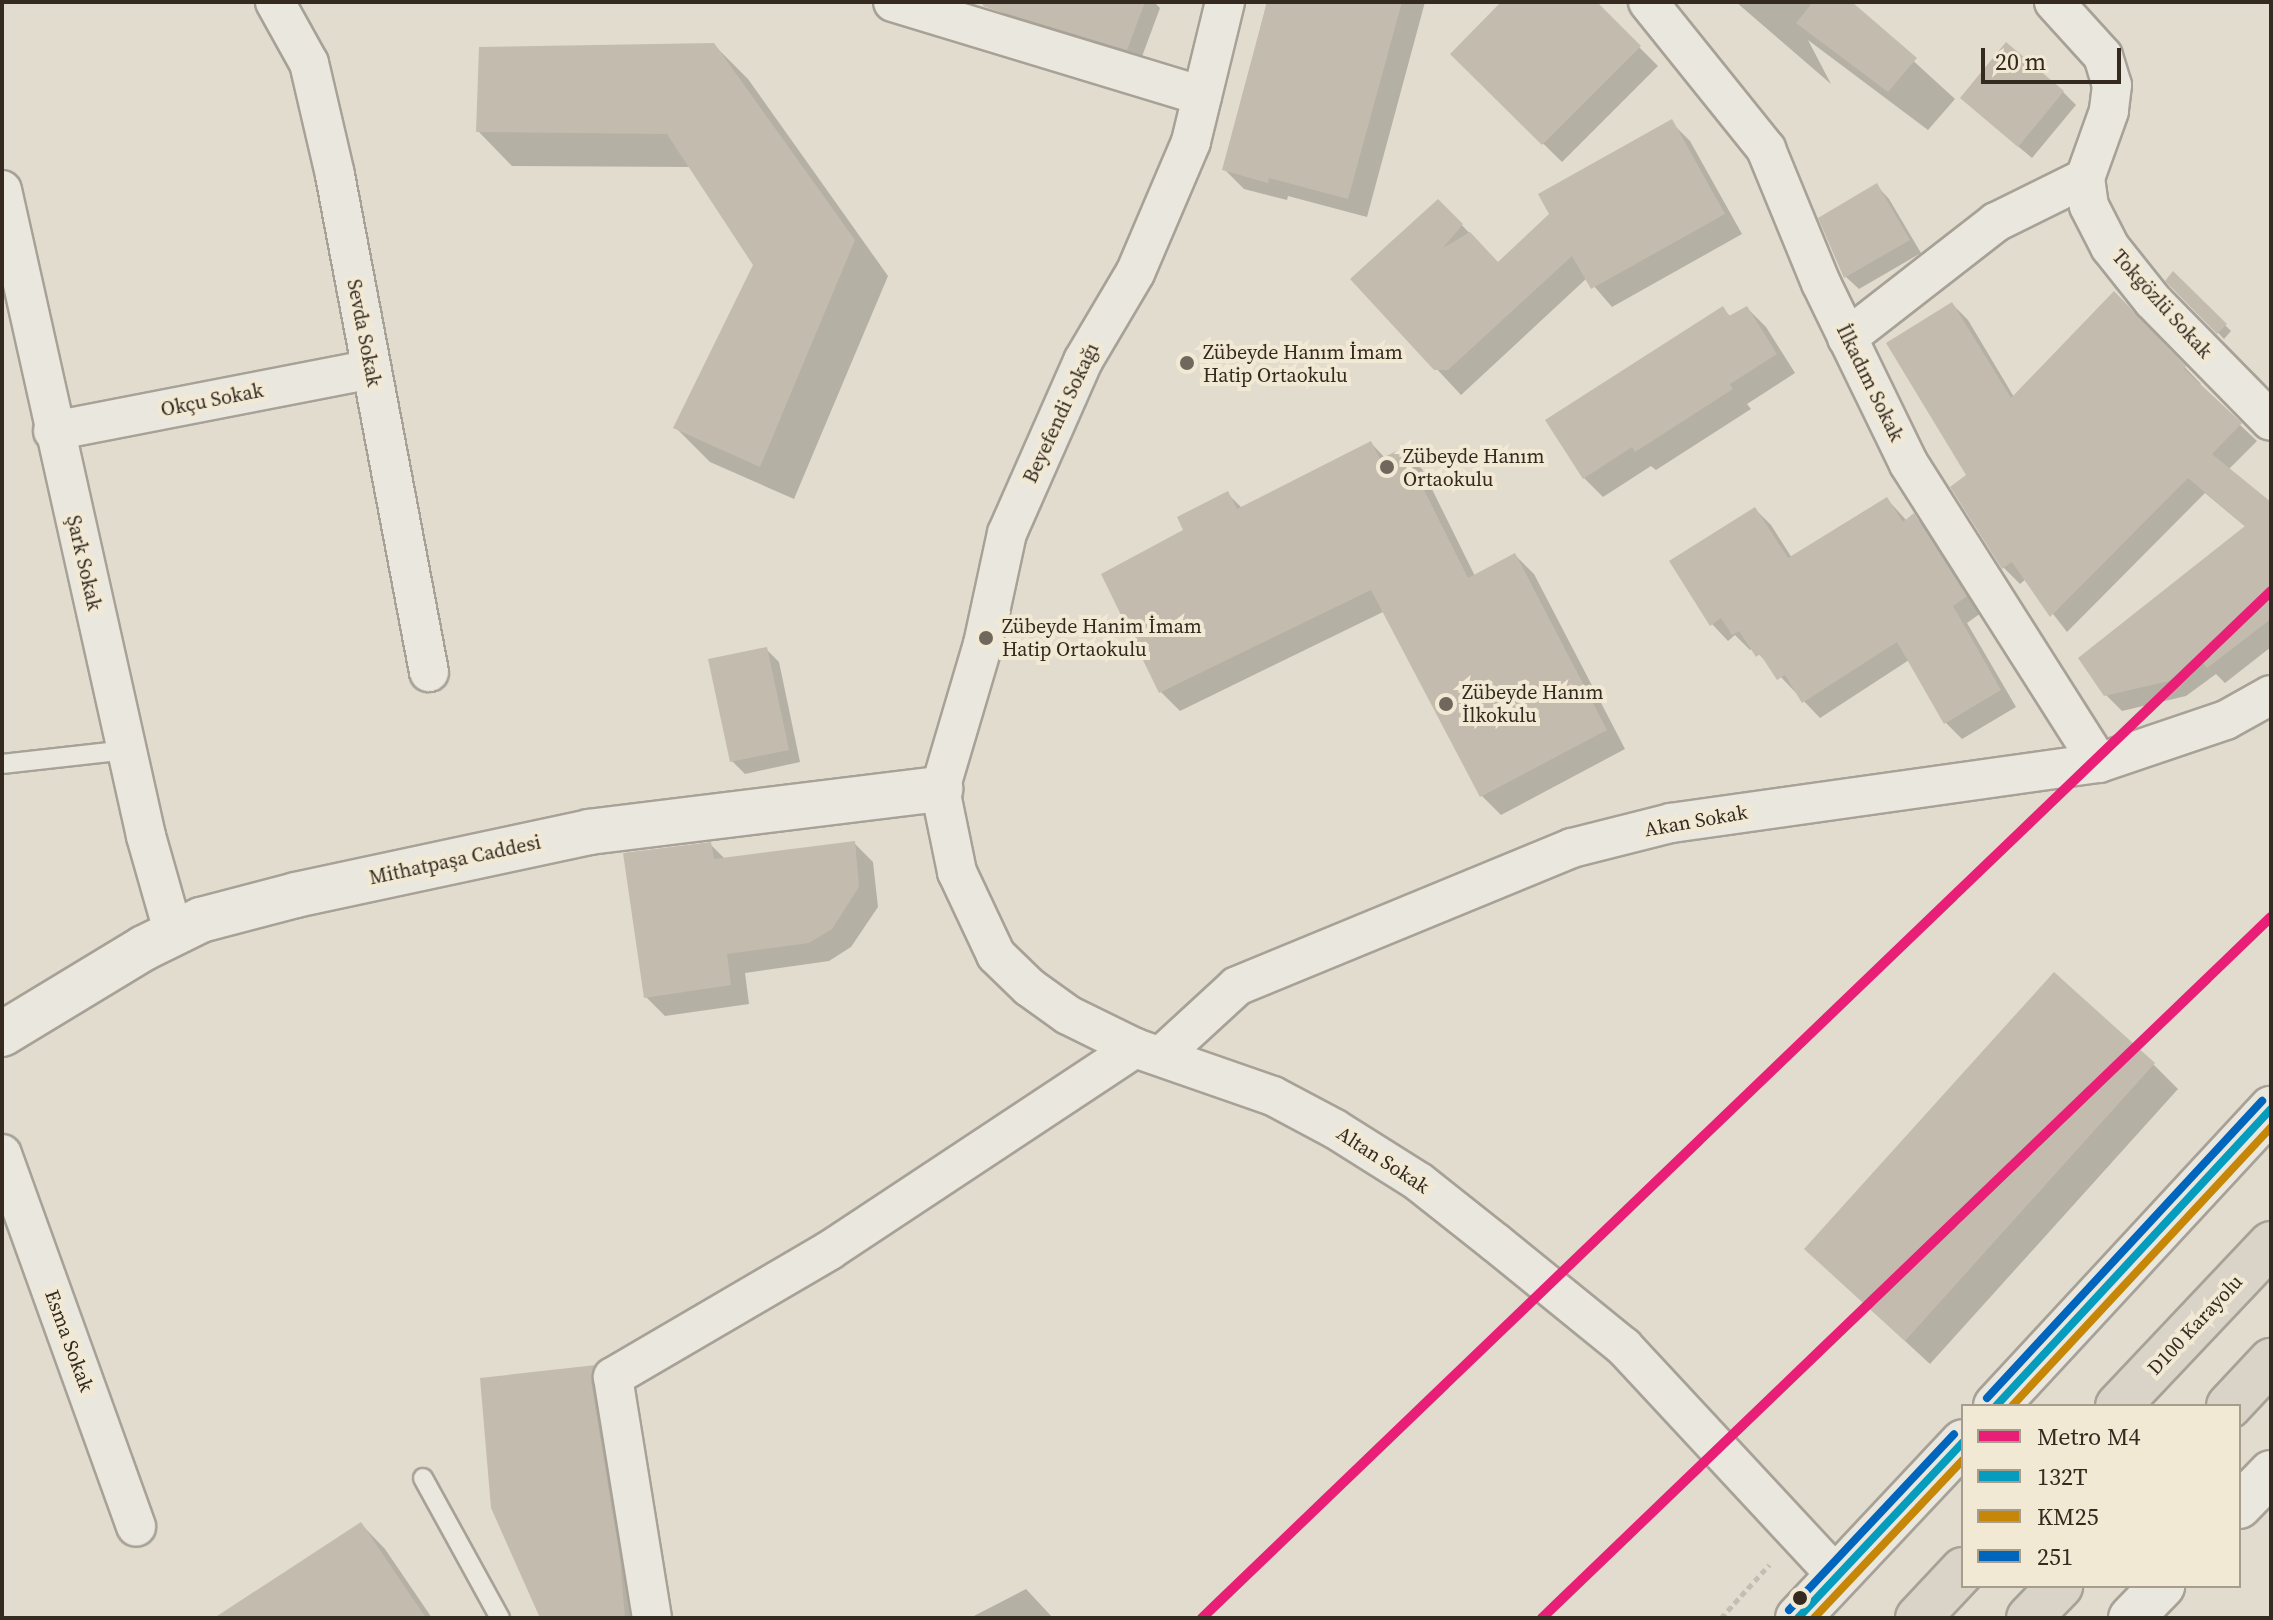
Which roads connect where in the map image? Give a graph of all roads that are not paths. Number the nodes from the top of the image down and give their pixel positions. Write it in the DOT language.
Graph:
graph roads {
  1 [pos="275,2"];
  2 [pos="893,2"];
  3 [pos="1225,2"];
  4 [pos="1648,2"];
  5 [pos="2054,2"];
  6 [pos="1202,96"];
  7 [pos="2085,178"];
  8 [pos="2,190"];
  9 [pos="1847,338"];
  10 [pos="371,369"];
  11 [pos="2271,421"];
  12 [pos="53,431"];
  13 [pos="429,672"];
  14 [pos="2271,695"];
  15 [pos="127,750"];
  16 [pos="2099,763"];
  17 [pos="2,764"];
  18 [pos="940,789"];
  19 [pos="174,934"];
  20 [pos="2,1034"];
  21 [pos="1148,1052"];
  22 [pos="2271,1109"];
  23 [pos="2,1154"];
  24 [pos="2271,1244"];
  25 [pos="2271,1361"];
  26 [pos="1998,1404"];
  27 [pos="2120,1404"];
  28 [pos="2231,1404"];
  29 [pos="1961,1444"];
  30 [pos="2271,1473"];
  31 [pos="423,1478"];
  32 [pos="2241,1504"];
  33 [pos="136,1527"];
  34 [pos="1961,1572"];
  35 [pos="1838,1577"];
  36 [pos="2058,1588"];
  37 [pos="2160,1588"];
  38 [pos="500,1618"];
  39 [pos="652,1618"];
  40 [pos="1798,1618"];
  41 [pos="1918,1618"];
  42 [pos="2029,1618"];
  43 [pos="2131,1618"];
  1 -- 10 [label="street, Sevda Sokak"];
  2 -- 6 [label="street"];
  3 -- 6 [label="street, Beyefendi Sokağı"];
  4 -- 9 [label="street, İlkadım Sokak"];
  5 -- 7 [label="street"];
  6 -- 18 [label="street, Beyefendi Sokağı"];
  7 -- 9 [label="street"];
  7 -- 11 [label="street, Tokgözlü Sokak"];
  8 -- 12 [label="street, Şark Sokak"];
  9 -- 16 [label="street, İlkadım Sokak"];
  10 -- 12 [label="street, Okçu Sokak"];
  10 -- 13 [label="street, Sevda Sokak"];
  12 -- 15 [label="street, Şark Sokak"];
  14 -- 16 [label="street, Akan Sokak"];
  15 -- 17 [label="lane"];
  15 -- 19 [label="street, Şark Sokak"];
  16 -- 21 [label="street, Akan Sokak"];
  18 -- 19 [label="street, Mithatpaşa Caddesi"];
  18 -- 21 [label="street, Altan Sokak"];
  19 -- 20 [label="street, Mithatpaşa Caddesi"];
  21 -- 35 [label="street, Altan Sokak"];
  21 -- 39 [label="street, Akan Sokak"];
  22 -- 26 [label="street"];
  23 -- 33 [label="street, Esma Sokak"];
  24 -- 27 [label="highway, D100 Karayolu"];
  25 -- 28 [label="highway"];
  29 -- 35 [label="street"];
  30 -- 32 [label="street"];
  31 -- 38 [label="lane"];
  34 -- 41 [label="highway"];
  35 -- 40 [label="street"];
  36 -- 42 [label="highway"];
  37 -- 43 [label="street"];
}
